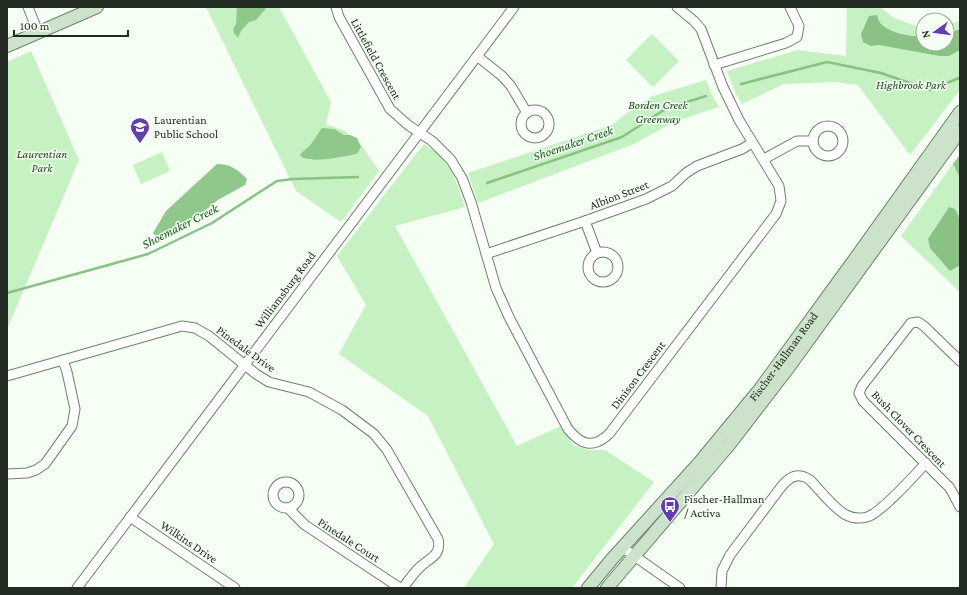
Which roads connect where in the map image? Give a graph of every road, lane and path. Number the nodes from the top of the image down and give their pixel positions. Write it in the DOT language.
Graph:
graph roads {
  1 [pos="28,7"];
  2 [pos="97,7"];
  3 [pos="336,7"];
  4 [pos="514,7"];
  5 [pos="677,7"];
  6 [pos="790,7"];
  7 [pos="38,32"];
  8 [pos="7,46"];
  9 [pos="476,56"];
  10 [pos="714,65"];
  11 [pos="960,112"];
  12 [pos="527,113"];
  13 [pos="960,131"];
  14 [pos="420,132"];
  15 [pos="813,141"];
  16 [pos="752,143"];
  17 [pos="764,159"];
  18 [pos="585,221"];
  19 [pos="597,253"];
  20 [pos="486,254"];
  21 [pos="63,360"];
  22 [pos="960,361"];
  23 [pos="244,364"];
  24 [pos="7,376"];
  25 [pos="926,463"];
  26 [pos="7,474"];
  27 [pos="960,507"];
  28 [pos="288,508"];
  29 [pos="130,517"];
  30 [pos="623,548"];
  31 [pos="633,556"];
  32 [pos="77,588"];
  33 [pos="235,588"];
  34 [pos="402,588"];
  35 [pos="588,588"];
  36 [pos="607,588"];
  37 [pos="680,588"];
  38 [pos="721,588"];
  1 -- 7 [label="street"];
  2 -- 7 [label="main road"];
  3 -- 14 [label="street, Littlefield Crescent"];
  4 -- 9 [label="street, Williamsburg Road"];
  5 -- 10 [label="street, Dinison Crescent"];
  6 -- 10 [label="street"];
  7 -- 8 [label="main road"];
  9 -- 12 [label="street"];
  9 -- 14 [label="street, Williamsburg Road"];
  10 -- 16 [label="street, Dinison Crescent"];
  11 -- 30 [label="main road, Fischer-Hallman Road"];
  13 -- 31 [label="main road, Fischer-Hallman Road"];
  14 -- 20 [label="street, Dinison Crescent"];
  14 -- 23 [label="street, Williamsburg Road"];
  15 -- 17 [label="street"];
  16 -- 17 [label="street, Dinison Crescent"];
  16 -- 18 [label="street, Albion Street"];
  17 -- 20 [label="street, Dinison Crescent"];
  18 -- 19 [label="street"];
  18 -- 20 [label="street, Albion Street"];
  21 -- 23 [label="street, Pinedale Drive"];
  21 -- 24 [label="street, Pinedale Drive"];
  21 -- 26 [label="street"];
  22 -- 25 [label="street, Bush Clover Crescent"];
  23 -- 29 [label="street, Williamsburg Road"];
  23 -- 34 [label="street, Pinedale Drive"];
  25 -- 27 [label="street, Bush Clover Crescent"];
  25 -- 38 [label="street"];
  28 -- 34 [label="street, Pinedale Court"];
  29 -- 32 [label="street, Williamsburg Road"];
  29 -- 33 [label="street, Wilkins Drive"];
  30 -- 31 [label="street"];
  30 -- 35 [label="main road, Fischer-Hallman Road"];
  31 -- 36 [label="main road, Fischer-Hallman Road"];
  31 -- 37 [label="street"];
}
